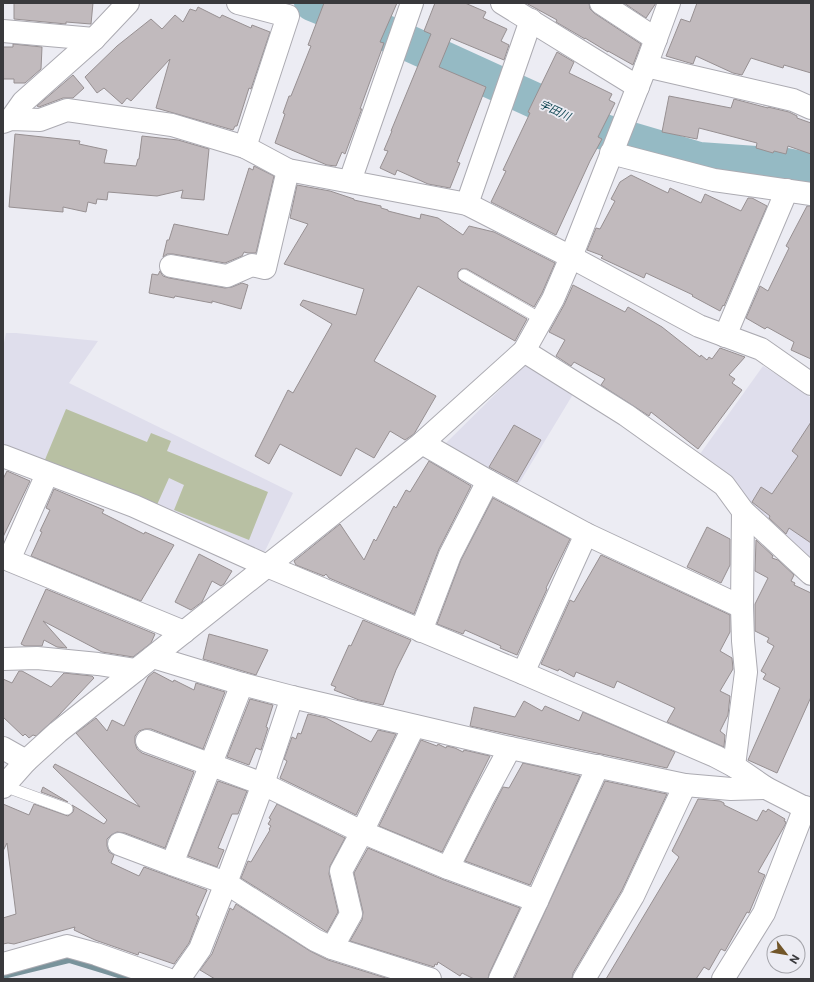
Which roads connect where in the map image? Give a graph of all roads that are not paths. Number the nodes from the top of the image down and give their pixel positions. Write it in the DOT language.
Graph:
graph roads {
  1 [pos="128,3"];
  2 [pos="238,3"];
  3 [pos="412,3"];
  4 [pos="502,3"];
  5 [pos="601,3"];
  6 [pos="669,3"];
  7 [pos="531,20"];
  8 [pos="3,30"];
  9 [pos="94,39"];
  10 [pos="656,39"];
  11 [pos="646,66"];
  12 [pos="638,87"];
  13 [pos="805,103"];
  14 [pos="7,121"];
  15 [pos="245,147"];
  16 [pos="611,153"];
  17 [pos="288,170"];
  18 [pos="350,181"];
  19 [pos="787,190"];
  20 [pos="811,194"];
  21 [pos="468,204"];
  22 [pos="571,257"];
  23 [pos="171,266"];
  24 [pos="464,275"];
  25 [pos="542,319"];
  26 [pos="725,336"];
  27 [pos="524,351"];
  28 [pos="811,384"];
  29 [pos="422,443"];
  30 [pos="3,456"];
  31 [pos="47,474"];
  32 [pos="488,481"];
  33 [pos="743,511"];
  34 [pos="586,534"];
  35 [pos="267,566"];
  36 [pos="811,574"];
  37 [pos="742,607"];
  38 [pos="422,631"];
  39 [pos="184,632"];
  40 [pos="153,657"];
  41 [pos="3,659"];
  42 [pos="136,670"];
  43 [pos="523,673"];
  44 [pos="242,684"];
  45 [pos="292,697"];
  46 [pos="414,726"];
  47 [pos="147,741"];
  48 [pos="3,748"];
  49 [pos="510,748"];
  50 [pos="26,761"];
  51 [pos="210,764"];
  52 [pos="598,766"];
  53 [pos="734,766"];
  54 [pos="263,784"];
  55 [pos="685,785"];
  56 [pos="4,786"];
  57 [pos="766,788"];
  58 [pos="67,809"];
  59 [pos="808,809"];
  60 [pos="362,832"];
  61 [pos="119,844"];
  62 [pos="172,864"];
  63 [pos="448,868"];
  64 [pos="226,883"];
  65 [pos="537,901"];
  66 [pos="332,948"];
  67 [pos="3,964"];
  68 [pos="167,979"];
  69 [pos="179,979"];
  70 [pos="430,979"];
  71 [pos="500,979"];
  72 [pos="584,979"];
  73 [pos="723,979"];
  1 -- 9 [label="street"];
  2 -- 15 [label="street"];
  3 -- 18 [label="street"];
  4 -- 7 [label="street"];
  5 -- 10 [label="street"];
  6 -- 10 [label="street"];
  7 -- 12 [label="street"];
  7 -- 21 [label="street"];
  8 -- 9 [label="street"];
  9 -- 14 [label="street"];
  10 -- 11 [label="street"];
  11 -- 12 [label="street"];
  11 -- 13 [label="street"];
  12 -- 16 [label="street"];
  14 -- 15 [label="street"];
  15 -- 17 [label="street"];
  16 -- 19 [label="street"];
  16 -- 22 [label="street"];
  17 -- 18 [label="street"];
  17 -- 23 [label="street"];
  18 -- 21 [label="street"];
  19 -- 20 [label="street"];
  19 -- 26 [label="street"];
  21 -- 22 [label="street"];
  22 -- 25 [label="street"];
  22 -- 26 [label="street"];
  24 -- 25 [label="lane"];
  25 -- 27 [label="street"];
  26 -- 28 [label="street"];
  27 -- 29 [label="street"];
  27 -- 33 [label="street"];
  29 -- 32 [label="street"];
  29 -- 35 [label="street"];
  30 -- 31 [label="street"];
  31 -- 35 [label="street"];
  31 -- 39 [label="street"];
  32 -- 34 [label="street"];
  32 -- 38 [label="street"];
  33 -- 36 [label="street"];
  33 -- 37 [label="street"];
  34 -- 37 [label="street"];
  34 -- 43 [label="street"];
  35 -- 38 [label="street"];
  35 -- 39 [label="street"];
  37 -- 53 [label="street"];
  38 -- 43 [label="street"];
  39 -- 40 [label="street"];
  40 -- 42 [label="street"];
  40 -- 44 [label="street"];
  41 -- 42 [label="street"];
  42 -- 50 [label="street"];
  43 -- 53 [label="street"];
  44 -- 45 [label="street"];
  44 -- 51 [label="street"];
  45 -- 46 [label="street"];
  45 -- 54 [label="street"];
  46 -- 49 [label="street"];
  46 -- 60 [label="street"];
  47 -- 51 [label="street"];
  48 -- 50 [label="street"];
  49 -- 52 [label="street"];
  49 -- 63 [label="street"];
  50 -- 56 [label="street"];
  51 -- 54 [label="street"];
  51 -- 62 [label="street"];
  52 -- 55 [label="street"];
  52 -- 65 [label="street"];
  53 -- 57 [label="street"];
  54 -- 60 [label="street"];
  54 -- 64 [label="street"];
  55 -- 57 [label="street"];
  55 -- 72 [label="street"];
  56 -- 58 [label="lane"];
  57 -- 59 [label="street"];
  59 -- 73 [label="street"];
  60 -- 63 [label="street"];
  60 -- 66 [label="street"];
  61 -- 62 [label="street"];
  62 -- 64 [label="street"];
  63 -- 65 [label="street"];
  64 -- 66 [label="street"];
  64 -- 69 [label="street"];
  65 -- 71 [label="street"];
  66 -- 70 [label="street"];
  67 -- 68 [label="street"];
}
